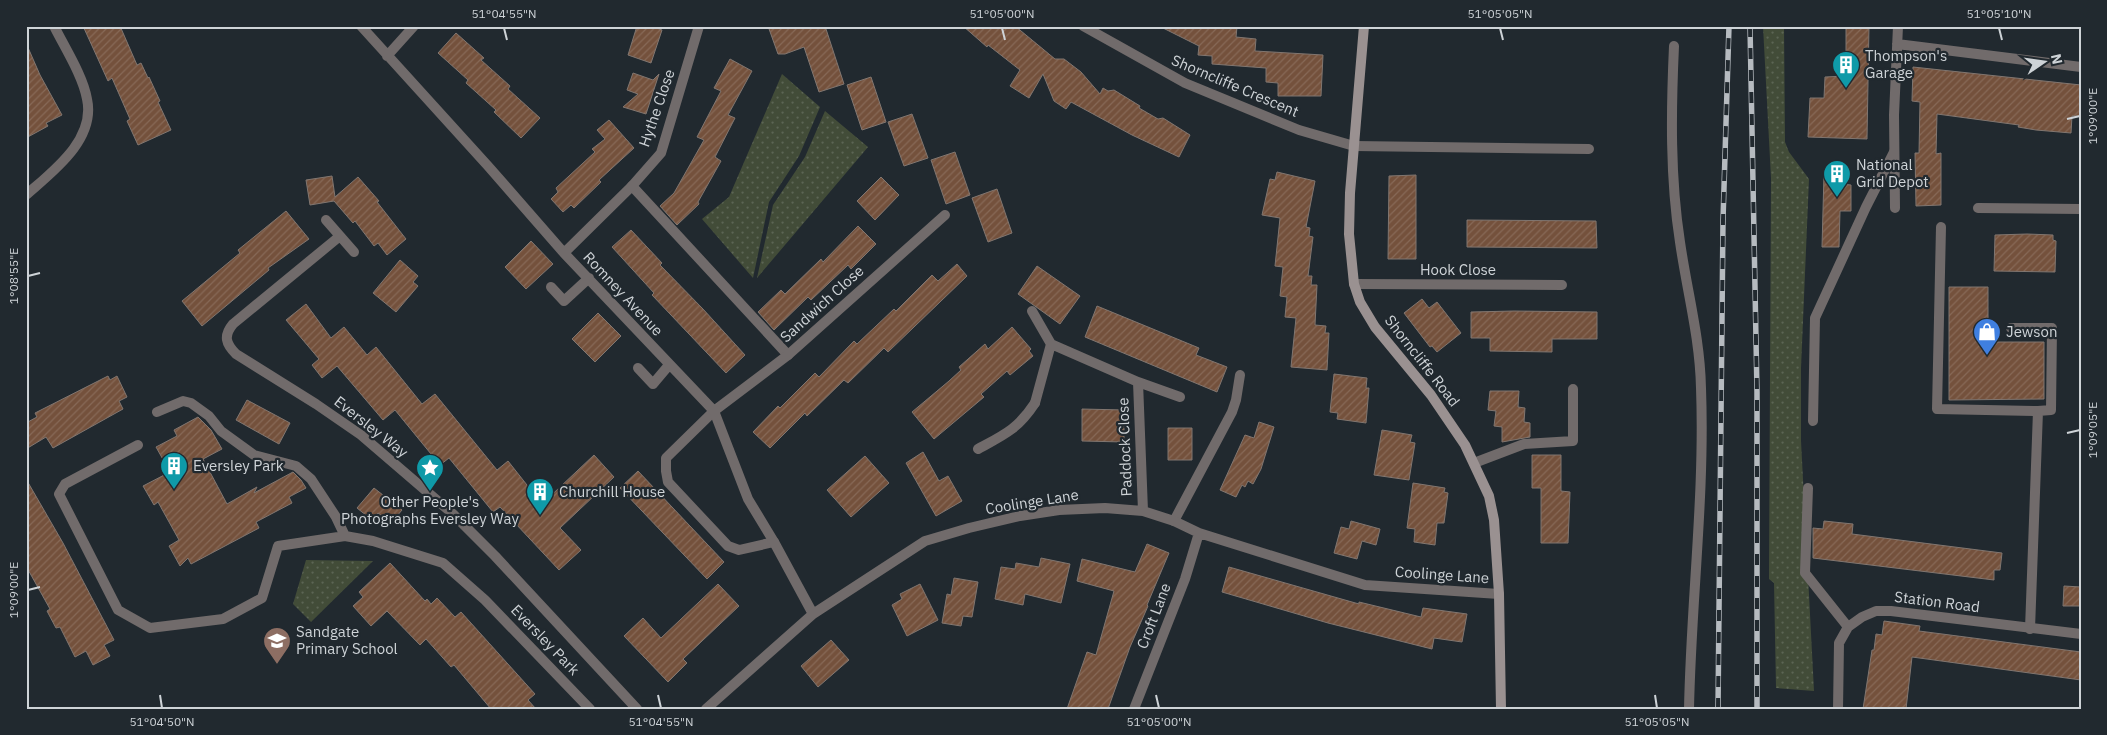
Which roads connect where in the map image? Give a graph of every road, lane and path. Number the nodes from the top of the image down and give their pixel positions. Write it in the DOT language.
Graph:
graph roads {
  1 [pos="54,26"];
  2 [pos="361,26"];
  3 [pos="414,26"];
  4 [pos="699,26"];
  5 [pos="1083,26"];
  6 [pos="1364,26"];
  7 [pos="1898,26"];
  8 [pos="1898,44"];
  9 [pos="1674,46"];
  10 [pos="387,56"];
  11 [pos="2081,67"];
  12 [pos="1354,146"];
  13 [pos="1589,149"];
  14 [pos="1895,156"];
  15 [pos="632,186"];
  16 [pos="26,195"];
  17 [pos="1895,208"];
  18 [pos="1978,208"];
  19 [pos="2081,209"];
  20 [pos="946,215"];
  21 [pos="326,220"];
  22 [pos="1941,227"];
  23 [pos="340,236"];
  24 [pos="354,252"];
  25 [pos="564,253"];
  26 [pos="589,278"];
  27 [pos="1354,284"];
  28 [pos="1562,285"];
  29 [pos="551,287"];
  30 [pos="1032,311"];
  31 [pos="2012,328"];
  32 [pos="1051,344"];
  33 [pos="788,355"];
  34 [pos="669,365"];
  35 [pos="638,368"];
  36 [pos="1240,375"];
  37 [pos="1138,382"];
  38 [pos="1573,389"];
  39 [pos="1180,398"];
  40 [pos="714,411"];
  41 [pos="2038,411"];
  42 [pos="157,412"];
  43 [pos="1813,421"];
  44 [pos="138,445"];
  45 [pos="978,449"];
  46 [pos="1474,463"];
  47 [pos="1808,488"];
  48 [pos="1143,511"];
  49 [pos="1174,521"];
  50 [pos="1199,533"];
  51 [pos="345,536"];
  52 [pos="774,542"];
  53 [pos="1500,594"];
  54 [pos="813,614"];
  55 [pos="1848,627"];
  56 [pos="2030,629"];
  57 [pos="2081,634"];
  58 [pos="589,708"];
  59 [pos="637,709"];
  60 [pos="706,709"];
  61 [pos="1134,709"];
  62 [pos="1501,709"];
  63 [pos="1689,709"];
  64 [pos="1838,709"];
  1 -- 16 [label="street"];
  2 -- 10 [label="street, Romney Avenue"];
  3 -- 10 [label="street"];
  4 -- 15 [label="street, Hythe Close"];
  5 -- 12 [label="street, Shorncliffe Crescent"];
  6 -- 12 [label="street, Shorncliffe Road"];
  7 -- 8 [label="street"];
  8 -- 11 [label="street"];
  8 -- 14 [label="street"];
  9 -- 63 [label="street"];
  10 -- 25 [label="street, Romney Avenue"];
  12 -- 13 [label="street, Shorncliffe Crescent"];
  12 -- 27 [label="street, Shorncliffe Road"];
  14 -- 17 [label="street"];
  14 -- 43 [label="street"];
  15 -- 25 [label="street, Hythe Close"];
  15 -- 33 [label="street"];
  18 -- 19 [label="street"];
  20 -- 33 [label="street, Sandwich Close"];
  21 -- 23 [label="street"];
  22 -- 41 [label="street"];
  23 -- 24 [label="street"];
  23 -- 59 [label="street, Eversley Way"];
  25 -- 26 [label="street, Romney Avenue"];
  26 -- 29 [label="street"];
  26 -- 34 [label="street, Romney Avenue"];
  27 -- 28 [label="street, Hook Close"];
  27 -- 46 [label="street, Shorncliffe Road"];
  30 -- 32 [label="street"];
  31 -- 41 [label="street"];
  32 -- 37 [label="street, Paddock Close"];
  32 -- 45 [label="street"];
  33 -- 40 [label="street, Sandwich Close"];
  34 -- 35 [label="street"];
  34 -- 40 [label="street, Romney Avenue"];
  36 -- 49 [label="street"];
  37 -- 39 [label="street, Paddock Close"];
  37 -- 48 [label="street, Paddock Close"];
  38 -- 46 [label="street"];
  40 -- 52 [label="street, Romney Avenue"];
  40 -- 52 [label="street, Sandwich Close"];
  41 -- 56 [label="street"];
  42 -- 51 [label="street"];
  44 -- 51 [label="street, Eversley Park"];
  46 -- 53 [label="street, Shorncliffe Road"];
  47 -- 55 [label="street"];
  48 -- 49 [label="street, Coolinge Lane"];
  48 -- 54 [label="street, Coolinge Lane"];
  49 -- 50 [label="street, Coolinge Lane"];
  50 -- 53 [label="street, Coolinge Lane"];
  50 -- 61 [label="street, Croft Lane"];
  51 -- 58 [label="street, Eversley Park"];
  52 -- 54 [label="street, Romney Avenue"];
  53 -- 62 [label="street, Shorncliffe Road"];
  54 -- 60 [label="street, Coolinge Lane"];
  55 -- 56 [label="street, Station Road"];
  55 -- 64 [label="street"];
  56 -- 57 [label="street, Station Road"];
}
